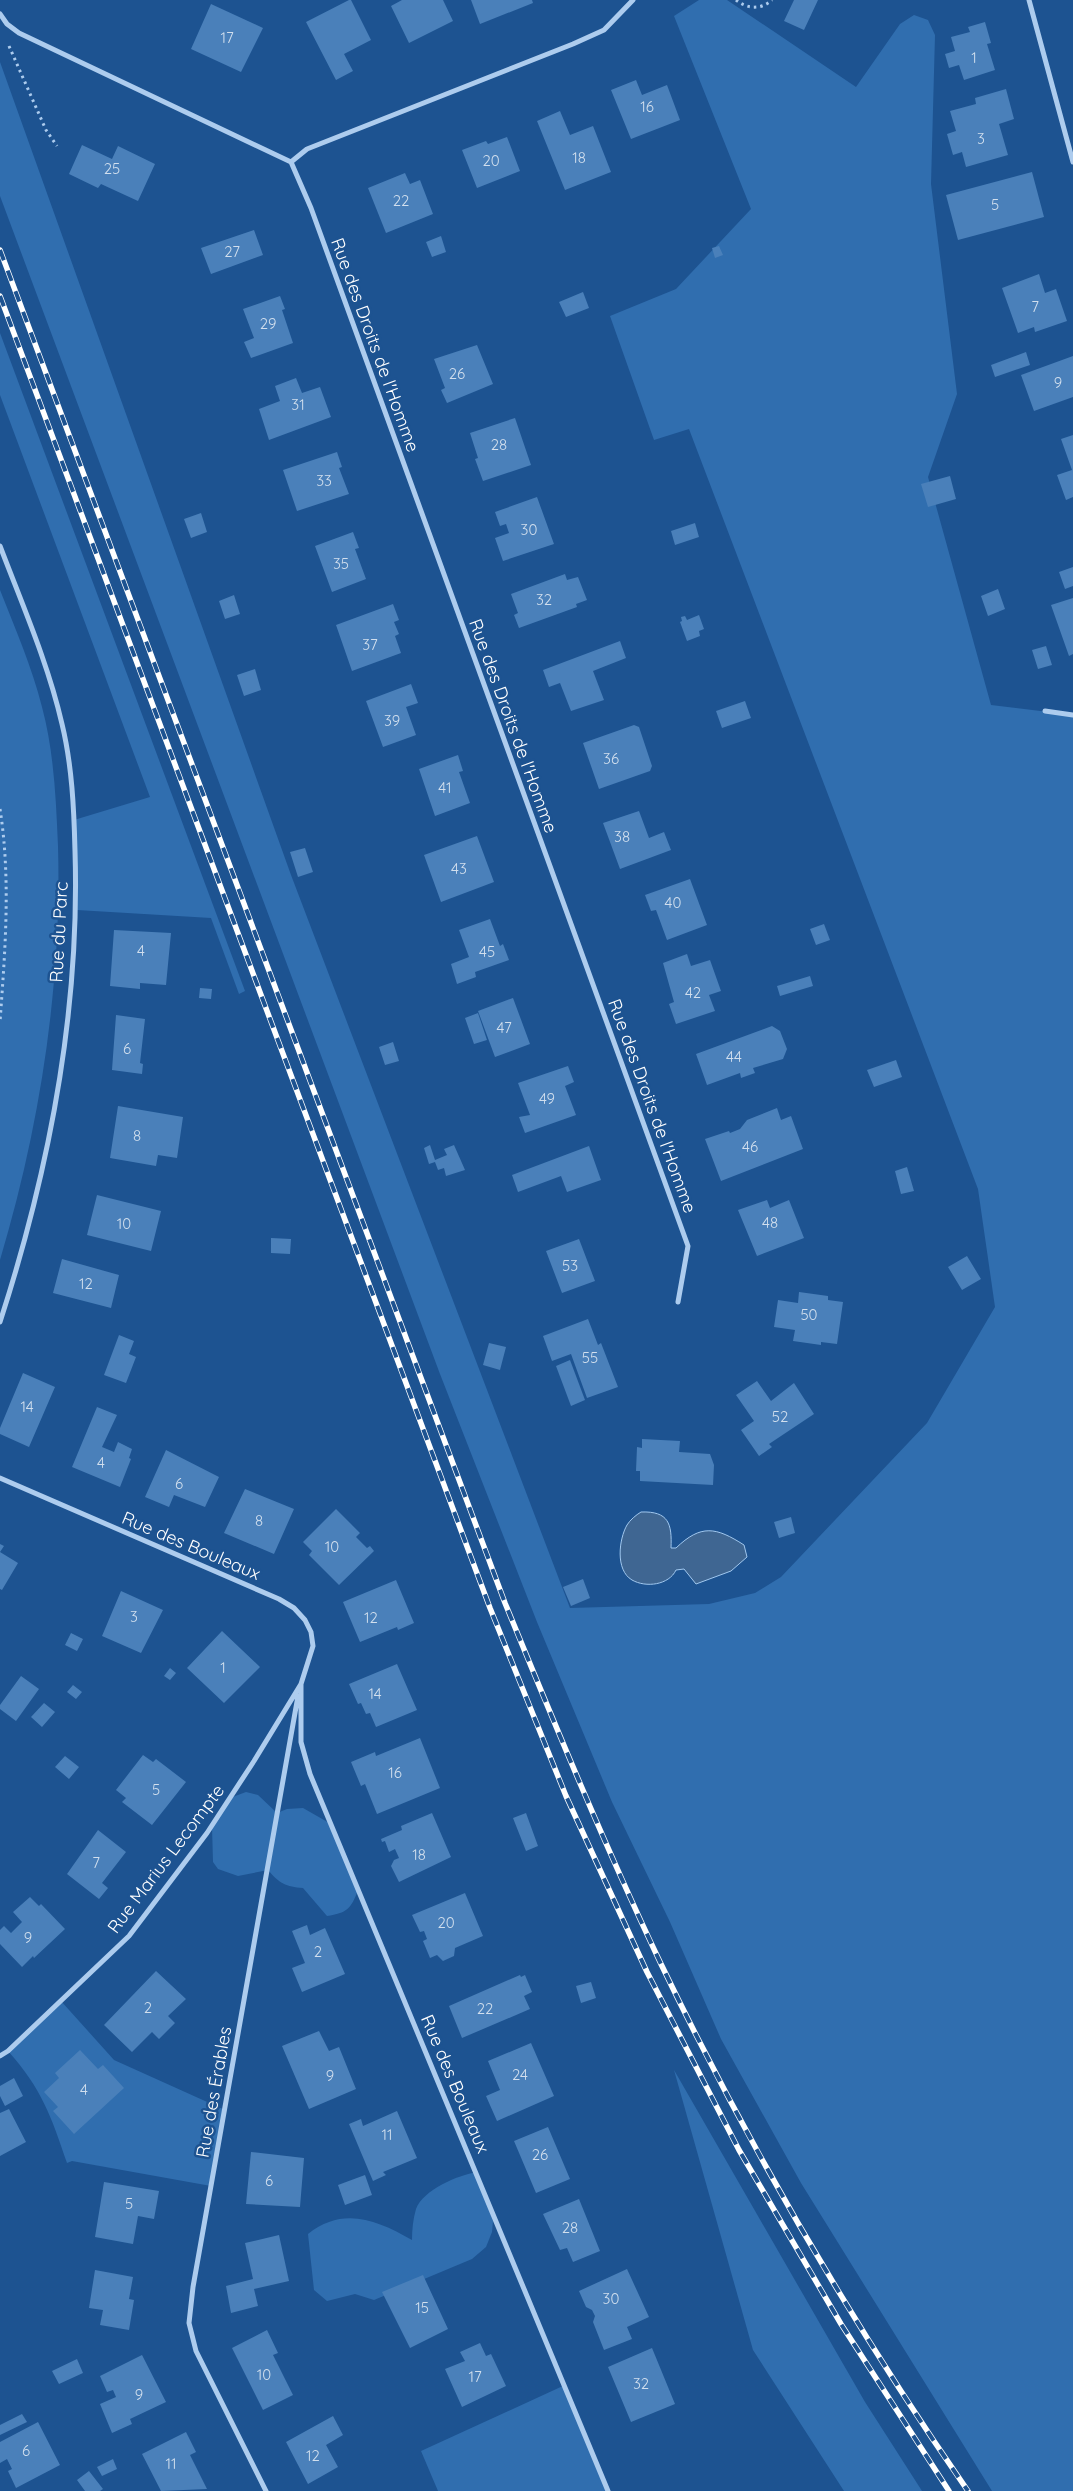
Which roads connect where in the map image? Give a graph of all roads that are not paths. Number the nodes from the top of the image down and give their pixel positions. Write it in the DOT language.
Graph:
graph roads {
  1 [pos="634,0"];
  2 [pos="1029,0"];
  3 [pos="0,14"];
  4 [pos="291,162"];
  5 [pos="1073,162"];
  6 [pos="0,546"];
  7 [pos="1045,711"];
  8 [pos="1073,715"];
  9 [pos="678,1302"];
  10 [pos="0,1322"];
  11 [pos="0,1478"];
  12 [pos="301,1684"];
  13 [pos="243,1779"];
  14 [pos="0,2056"];
  15 [pos="266,2491"];
  16 [pos="608,2491"];
  1 -- 4 [label="street"];
  2 -- 5 [label="street"];
  3 -- 4 [label="street"];
  4 -- 9 [label="street, Rue des Droits de l'Homme"];
  6 -- 10 [label="street, Rue du Parc"];
  7 -- 8 [label="street"];
  11 -- 12 [label="street, Rue des Bouleaux"];
  12 -- 13 [label="street, Rue des Bouleaux"];
  12 -- 15 [label="street, Rue des Érables"];
  12 -- 16 [label="street, Rue des Bouleaux"];
  13 -- 14 [label="street, Rue Marius Lecompte"];
}
